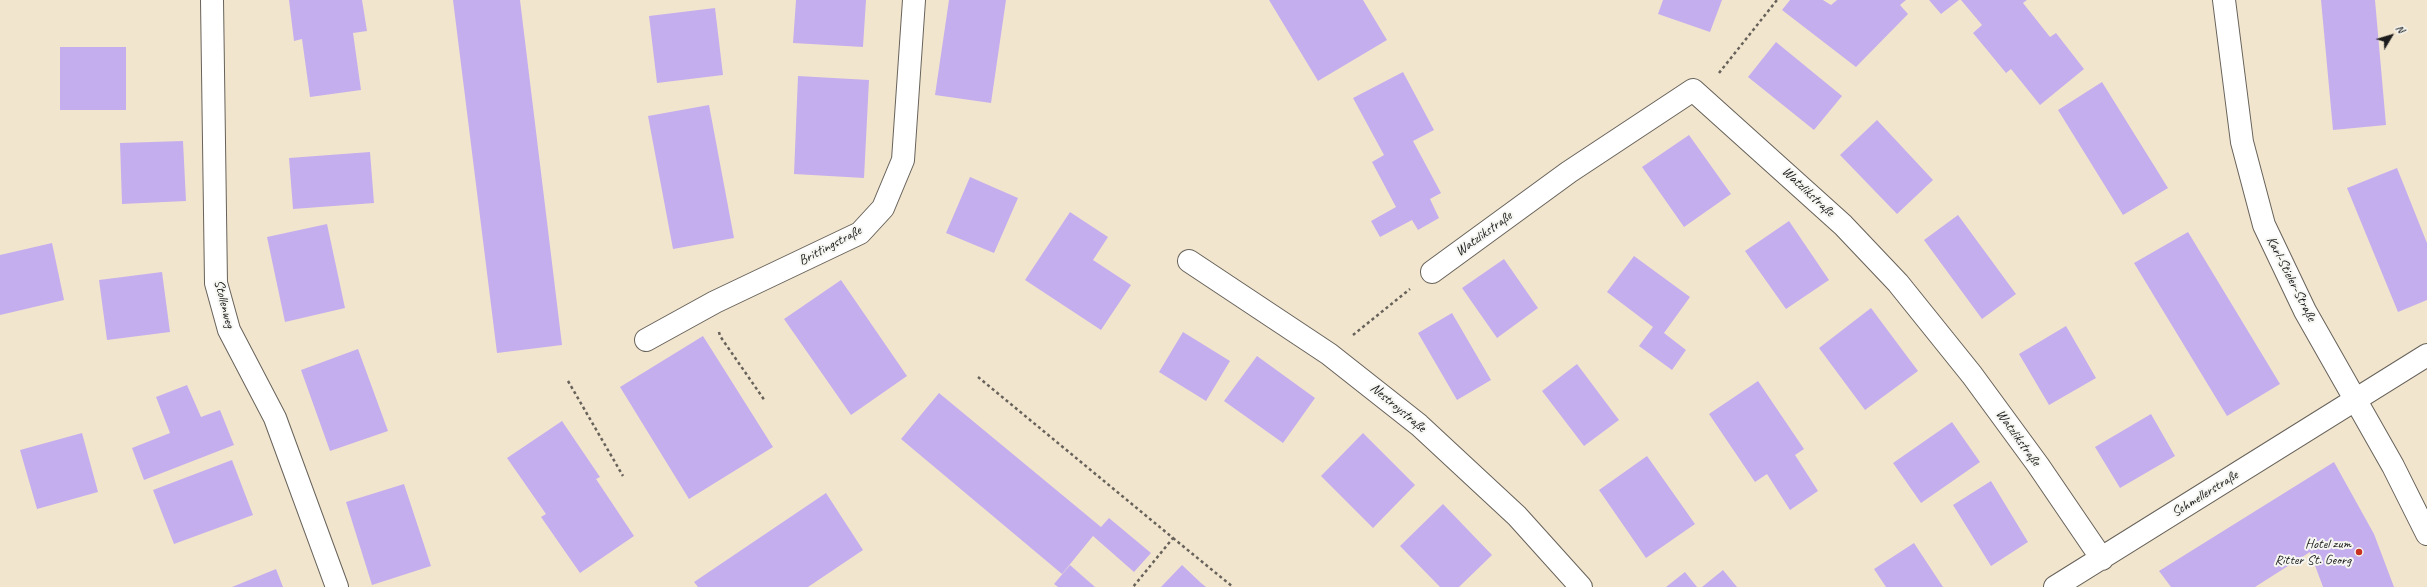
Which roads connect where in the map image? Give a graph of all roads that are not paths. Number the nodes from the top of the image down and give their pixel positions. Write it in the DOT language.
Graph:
graph roads {
  1 [pos="212,0"];
  2 [pos="914,0"];
  3 [pos="2224,0"];
  4 [pos="1189,261"];
  5 [pos="1432,272"];
  6 [pos="646,340"];
  7 [pos="2427,355"];
  8 [pos="2355,400"];
  9 [pos="2427,534"];
  10 [pos="2102,559"];
  11 [pos="337,587"];
  12 [pos="1581,587"];
  13 [pos="2055,587"];
  1 -- 11 [label="street, Stollenweg"];
  2 -- 6 [label="street, Brittingstraße"];
  3 -- 8 [label="street, Karl-Stieler-Straße"];
  4 -- 12 [label="street, Nestroystraße"];
  5 -- 10 [label="street, Watzlikstraße"];
  7 -- 8 [label="street, Schmellerstraße"];
  8 -- 9 [label="street, Karl-Stieler-Straße"];
  8 -- 10 [label="street, Schmellerstraße"];
  10 -- 13 [label="street, Schmellerstraße"];
}
